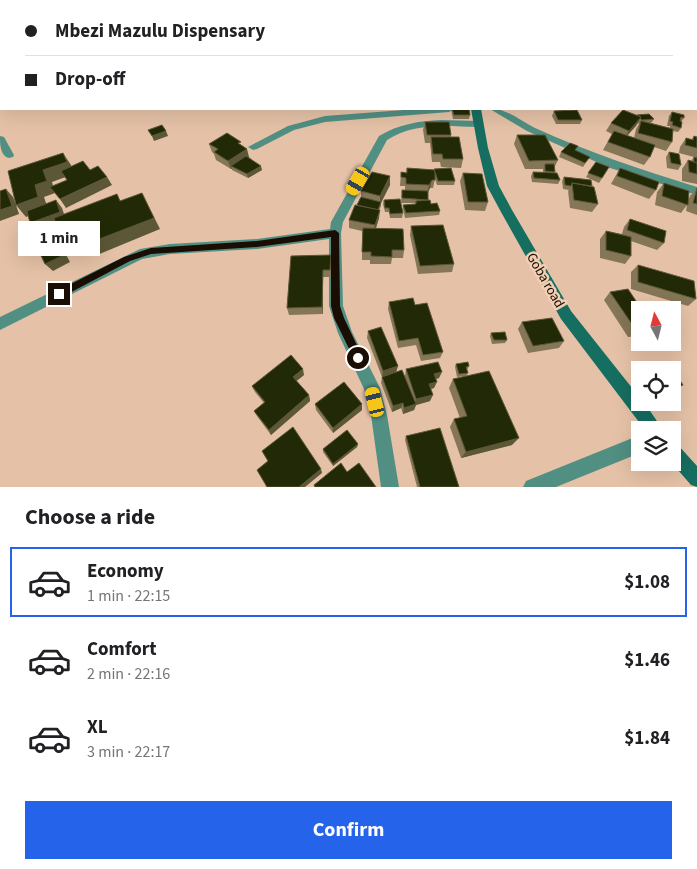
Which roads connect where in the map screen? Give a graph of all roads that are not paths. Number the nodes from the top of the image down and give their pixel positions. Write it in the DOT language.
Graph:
graph roads {
  1 [pos="437,110"];
  2 [pos="476,110"];
  3 [pos="497,110"];
  4 [pos="478,124"];
  5 [pos="0,139"];
  6 [pos="252,147"];
  7 [pos="9,155"];
  8 [pos="697,191"];
  9 [pos="335,233"];
  10 [pos="0,324"];
  11 [pos="649,421"];
  12 [pos="631,448"];
  13 [pos="681,461"];
  14 [pos="697,479"];
  15 [pos="390,486"];
  16 [pos="532,486"];
  1 -- 6 [label="street"];
  2 -- 4 [label="main road, Goba road"];
  3 -- 8 [label="street"];
  4 -- 9 [label="street"];
  4 -- 11 [label="main road, Goba road"];
  5 -- 7 [label="street"];
  9 -- 10 [label="street"];
  9 -- 15 [label="street"];
  12 -- 16 [label="street"];
  13 -- 14 [label="main road"];
}
